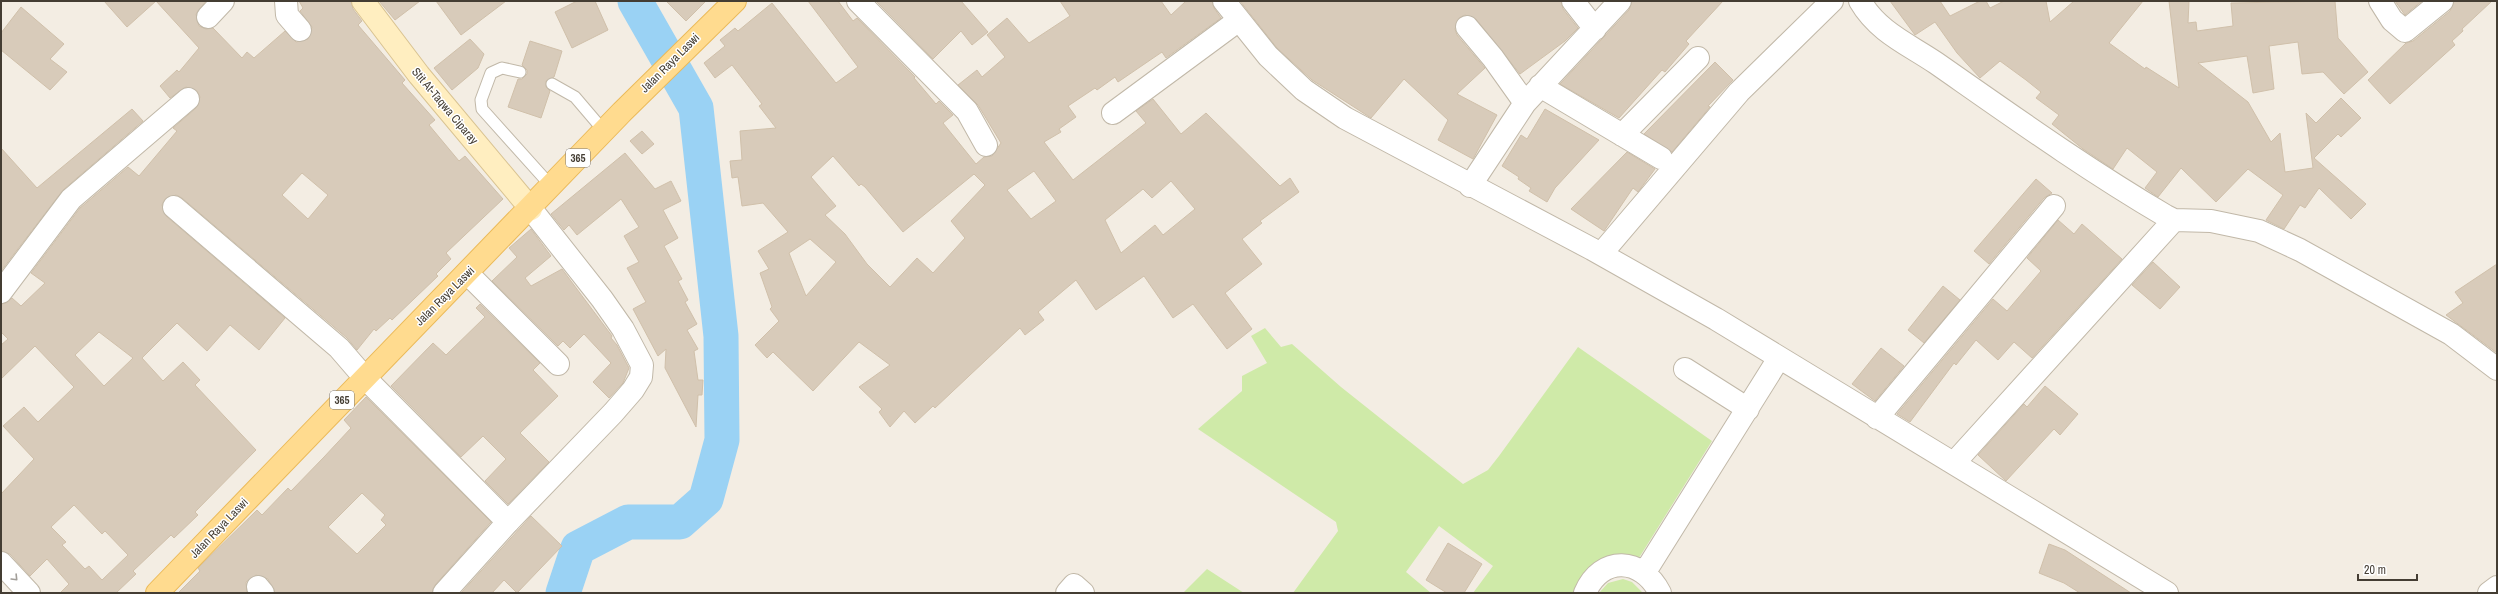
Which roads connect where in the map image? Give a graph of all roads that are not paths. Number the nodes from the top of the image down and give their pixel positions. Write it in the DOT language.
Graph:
graph roads {
  1 [pos="223,1"];
  2 [pos="286,1"];
  3 [pos="363,1"];
  4 [pos="735,1"];
  5 [pos="858,1"];
  6 [pos="1224,1"];
  7 [pos="1573,1"];
  8 [pos="1620,1"];
  9 [pos="1832,1"];
  10 [pos="1860,1"];
  11 [pos="2380,1"];
  12 [pos="2442,1"];
  13 [pos="208,17"];
  14 [pos="1239,20"];
  15 [pos="1466,27"];
  16 [pos="1595,29"];
  17 [pos="300,30"];
  18 [pos="1698,58"];
  19 [pos="520,72"];
  20 [pos="552,84"];
  21 [pos="1540,86"];
  22 [pos="188,99"];
  23 [pos="1525,103"];
  24 [pos="1113,113"];
  25 [pos="604,131"];
  26 [pos="1622,135"];
  27 [pos="986,145"];
  28 [pos="1661,158"];
  29 [pos="1470,186"];
  30 [pos="552,187"];
  31 [pos="2054,206"];
  32 [pos="174,207"];
  33 [pos="531,209"];
  34 [pos="2174,220"];
  35 [pos="1601,254"];
  36 [pos="467,273"];
  37 [pos="1,292"];
  38 [pos="1779,358"];
  39 [pos="558,364"];
  40 [pos="1685,369"];
  41 [pos="2497,369"];
  42 [pos="364,377"];
  43 [pos="1748,409"];
  44 [pos="1876,418"];
  45 [pos="1954,463"];
  46 [pos="508,522"];
  47 [pos="1,563"];
  48 [pos="1645,572"];
  49 [pos="29,593"];
  50 [pos="157,593"];
  51 [pos="444,593"];
  52 [pos="1067,593"];
  53 [pos="1083,593"];
  54 [pos="1585,593"];
  55 [pos="1660,593"];
  56 [pos="2167,593"];
  1 -- 13 [label="street"];
  2 -- 17 [label="street"];
  3 -- 33 [label="main road, Stit At-Taqwa Ciparay"];
  4 -- 25 [label="main road, Jalan Raya Laswi / 365"];
  5 -- 27 [label="street"];
  6 -- 14 [label="street"];
  7 -- 16 [label="street"];
  8 -- 16 [label="street"];
  9 -- 35 [label="street"];
  10 -- 34 [label="street"];
  11 -- 12 [label="street"];
  14 -- 24 [label="street"];
  14 -- 29 [label="street"];
  15 -- 23 [label="street"];
  16 -- 21 [label="street"];
  18 -- 26 [label="street"];
  19 -- 30 [label="lane"];
  20 -- 25 [label="lane"];
  21 -- 23 [label="street"];
  21 -- 26 [label="street"];
  22 -- 37 [label="street"];
  23 -- 29 [label="street"];
  25 -- 30 [label="main road, Jalan Raya Laswi / 365"];
  26 -- 28 [label="street"];
  29 -- 35 [label="street"];
  30 -- 33 [label="main road, Jalan Raya Laswi / 365"];
  31 -- 44 [label="street"];
  32 -- 42 [label="street"];
  33 -- 36 [label="main road, Jalan Raya Laswi / 365"];
  33 -- 46 [label="street"];
  34 -- 41 [label="street"];
  34 -- 45 [label="street"];
  35 -- 38 [label="street"];
  36 -- 39 [label="street"];
  36 -- 42 [label="main road, Jalan Raya Laswi / 365"];
  38 -- 43 [label="street"];
  38 -- 44 [label="street"];
  40 -- 43 [label="street"];
  42 -- 46 [label="street"];
  42 -- 50 [label="main road, Jalan Raya Laswi / 365"];
  43 -- 48 [label="street"];
  44 -- 45 [label="street"];
  45 -- 56 [label="street"];
  46 -- 51 [label="street"];
  47 -- 49 [label="street, one-way"];
  48 -- 54 [label="street"];
  48 -- 55 [label="street"];
  52 -- 53 [label="street"];
}
